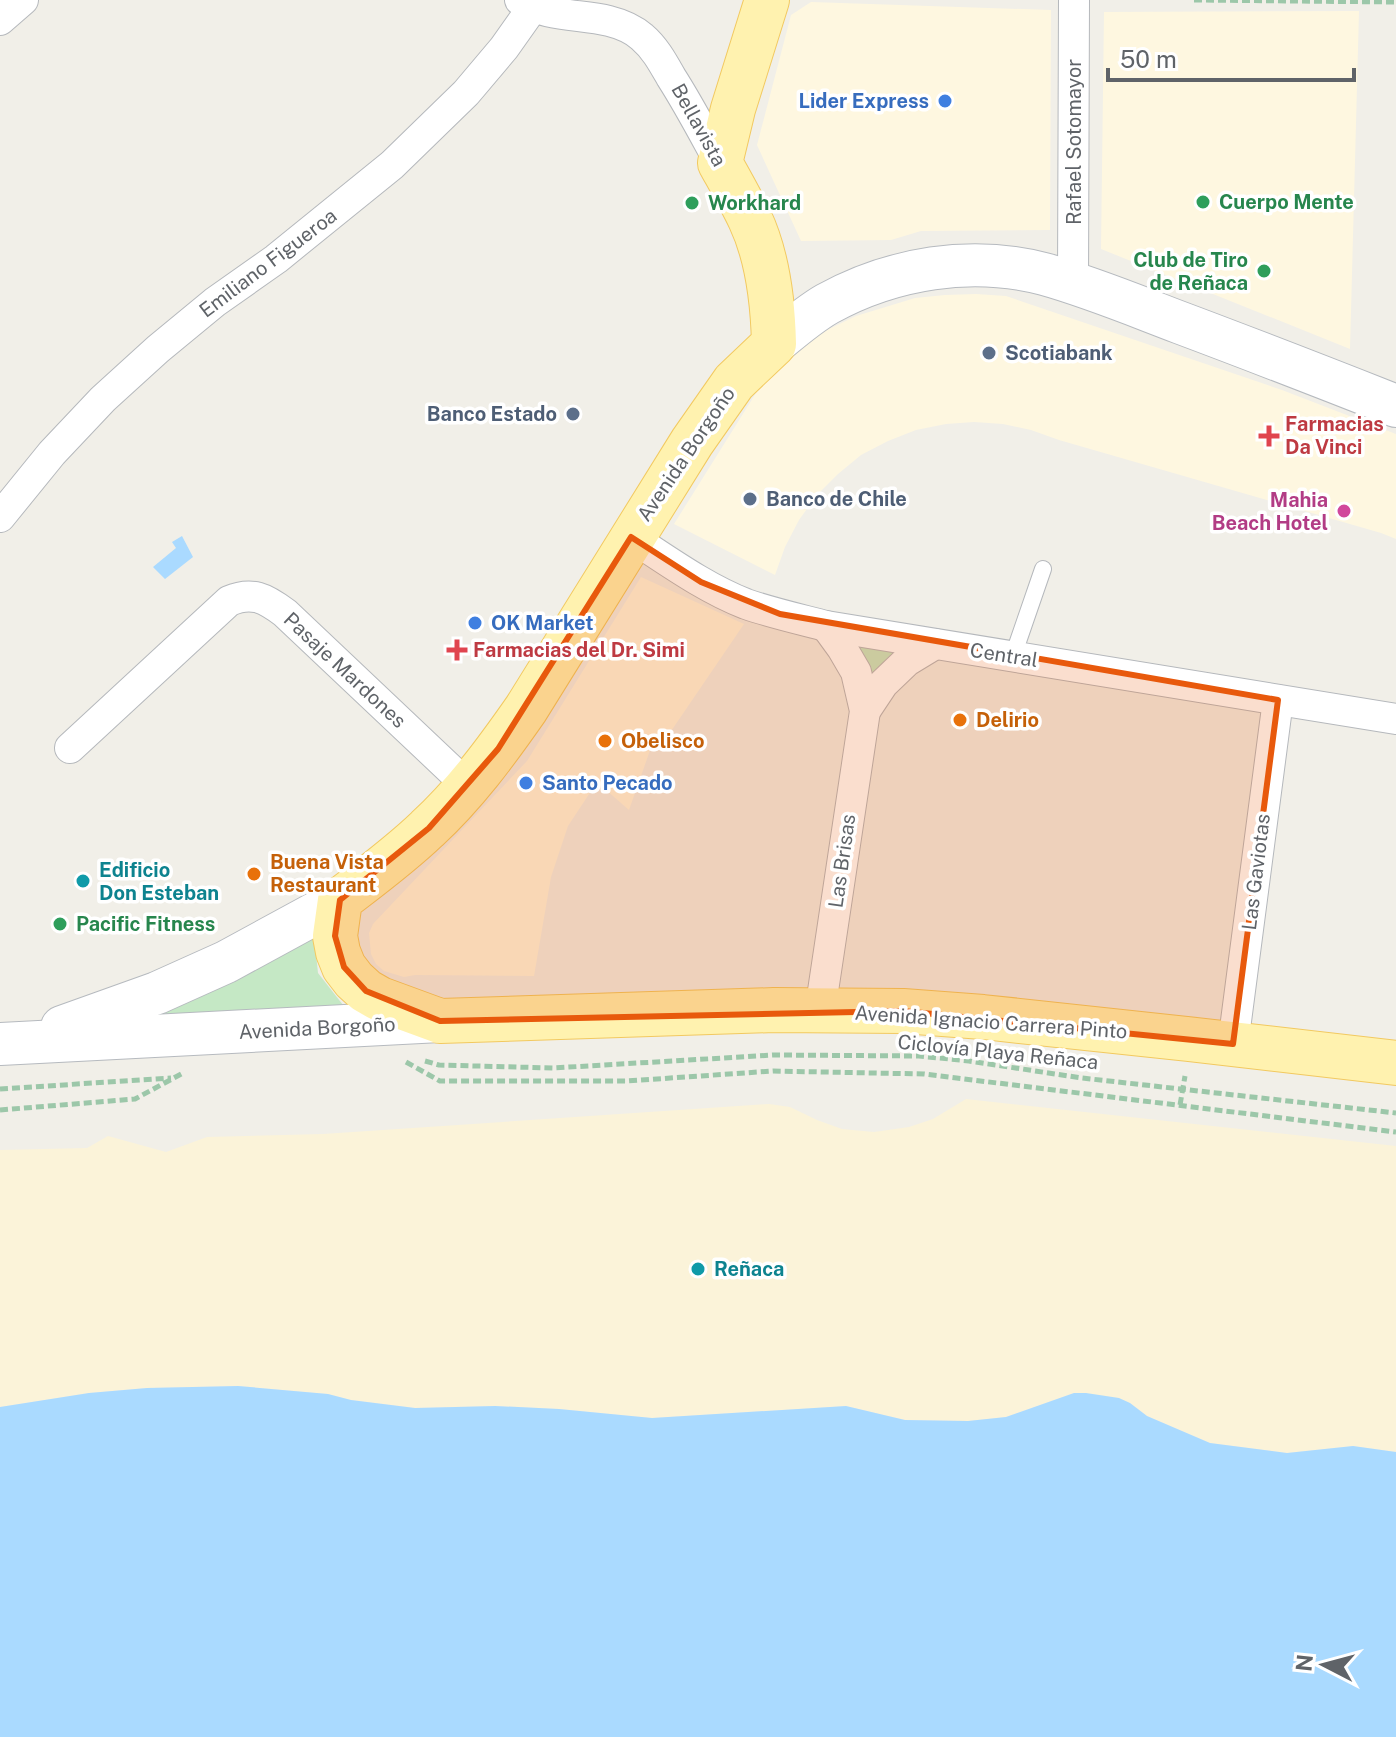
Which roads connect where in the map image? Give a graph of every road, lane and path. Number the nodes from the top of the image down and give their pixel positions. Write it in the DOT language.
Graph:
graph roads {
  1 [pos="23,0"];
  2 [pos="767,0"];
  3 [pos="1074,0"];
  4 [pos="1194,0"];
  5 [pos="1396,2"];
  6 [pos="527,4"];
  7 [pos="0,20"];
  8 [pos="720,163"];
  9 [pos="1073,283"];
  10 [pos="774,344"];
  11 [pos="1396,406"];
  12 [pos="0,517"];
  13 [pos="631,537"];
  14 [pos="1043,569"];
  15 [pos="826,626"];
  16 [pos="935,644"];
  17 [pos="1013,656"];
  18 [pos="1278,700"];
  19 [pos="865,711"];
  20 [pos="1396,719"];
  21 [pos="70,748"];
  22 [pos="468,786"];
  23 [pos="340,900"];
  24 [pos="820,1011"];
  25 [pos="440,1021"];
  26 [pos="6,1044"];
  27 [pos="1233,1044"];
  28 [pos="399,1057"];
  29 [pos="1396,1063"];
  30 [pos="498,1066"];
  31 [pos="192,1069"];
  32 [pos="172,1078"];
  33 [pos="0,1089"];
  34 [pos="0,1110"];
  35 [pos="1396,1113"];
  36 [pos="1396,1132"];
  1 -- 7 [label="street"];
  2 -- 8 [label="main road"];
  3 -- 9 [label="street, Rafael Sotomayor"];
  4 -- 5 [label="path"];
  6 -- 8 [label="street, Bellavista"];
  6 -- 12 [label="street, Emiliano Figueroa"];
  8 -- 10 [label="main road, Bellavista"];
  9 -- 10 [label="main road, Avenida Borgoño"];
  9 -- 11 [label="main road, Avenida Borgoño"];
  10 -- 13 [label="main road, Avenida Borgoño"];
  13 -- 15 [label="street, Central"];
  13 -- 22 [label="main road, Avenida Borgoño"];
  14 -- 17 [label="lane"];
  15 -- 16 [label="street, Central"];
  15 -- 19 [label="street, Las Brisas"];
  16 -- 17 [label="street, Central"];
  16 -- 19 [label="street, Las Brisas"];
  17 -- 18 [label="street, Central"];
  18 -- 20 [label="street, Central"];
  18 -- 27 [label="street, Las Gaviotas"];
  19 -- 24 [label="street, Las Brisas"];
  21 -- 22 [label="street, Pasaje Mardones"];
  22 -- 23 [label="main road, Avenida Borgoño"];
  23 -- 25 [label="main road, Avenida Borgoño"];
  23 -- 26 [label="main road, Avenida Borgoño"];
  24 -- 25 [label="main road, Avenida Ignacio Carrera Pinto"];
  24 -- 27 [label="main road, Avenida Ignacio Carrera Pinto"];
  25 -- 26 [label="main road, Avenida Borgoño"];
  27 -- 29 [label="main road, Avenida Ignacio Carrera Pinto"];
  28 -- 36 [label="path"];
  30 -- 35 [label="path, Ciclovía Playa Reñaca"];
  31 -- 32 [label="path"];
  32 -- 33 [label="path"];
  32 -- 34 [label="path"];
}
